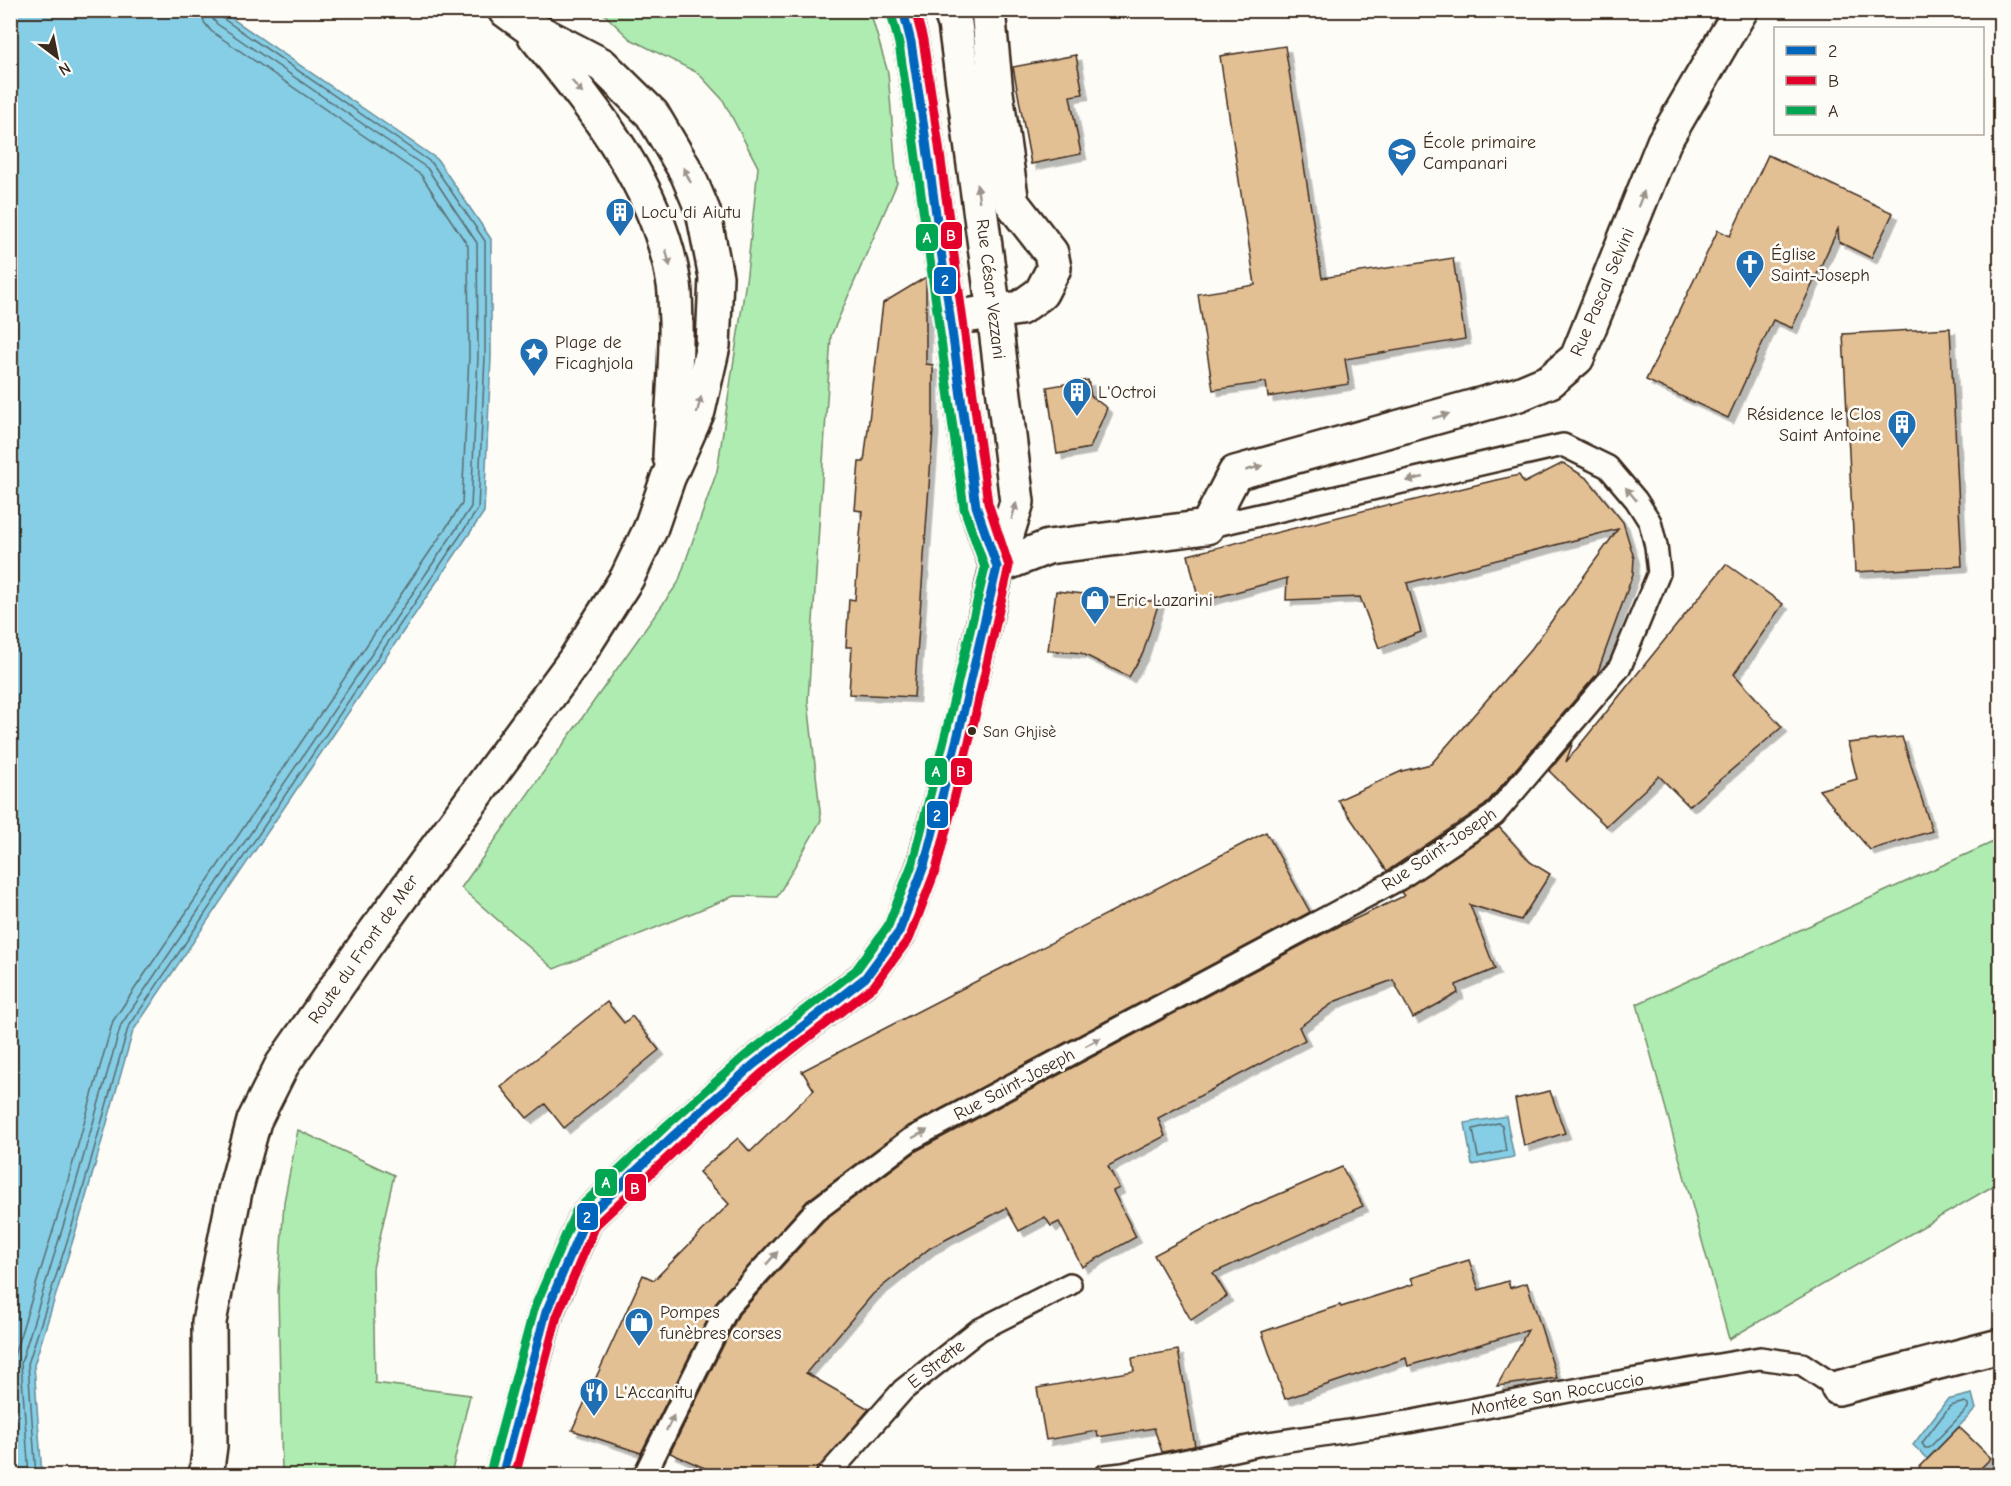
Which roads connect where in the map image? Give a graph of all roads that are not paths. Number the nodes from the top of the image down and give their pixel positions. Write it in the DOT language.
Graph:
graph roads {
  1 [pos="903,10"];
  2 [pos="950,10"];
  3 [pos="988,10"];
  4 [pos="1740,10"];
  5 [pos="516,18"];
  6 [pos="994,313"];
  7 [pos="951,318"];
  8 [pos="669,478"];
  9 [pos="1207,527"];
  10 [pos="997,567"];
  11 [pos="1070,1284"];
  12 [pos="2001,1346"];
  13 [pos="1838,1388"];
  14 [pos="206,1476"];
  15 [pos="502,1476"];
  16 [pos="645,1476"];
  17 [pos="827,1476"];
  18 [pos="1106,1476"];
  1 -- 7 [label="main road"];
  6 -- 2 [label="main road, Rue César Vezzani, one-way"];
  3 -- 6 [label="main road"];
  9 -- 4 [label="main road, Rue Pascal Selvini, one-way"];
  5 -- 8 [label="main road, Route du Front de Mer, one-way"];
  8 -- 5 [label="main road, Route du Front de Mer, one-way"];
  6 -- 7 [label="main road"];
  10 -- 6 [label="main road, Rue César Vezzani, one-way"];
  7 -- 10 [label="main road"];
  8 -- 14 [label="main road, Route du Front de Mer"];
  9 -- 10 [label="main road, Rue Saint-Joseph"];
  16 -- 9 [label="lane, Rue Saint-Joseph, one-way"];
  10 -- 15 [label="main road, Rue César Vezzani"];
  11 -- 17 [label="lane, E Strette"];
  12 -- 13 [label="main road, Montée San Roccuccio"];
  13 -- 18 [label="lane, Montée San Roccuccio"];
}
